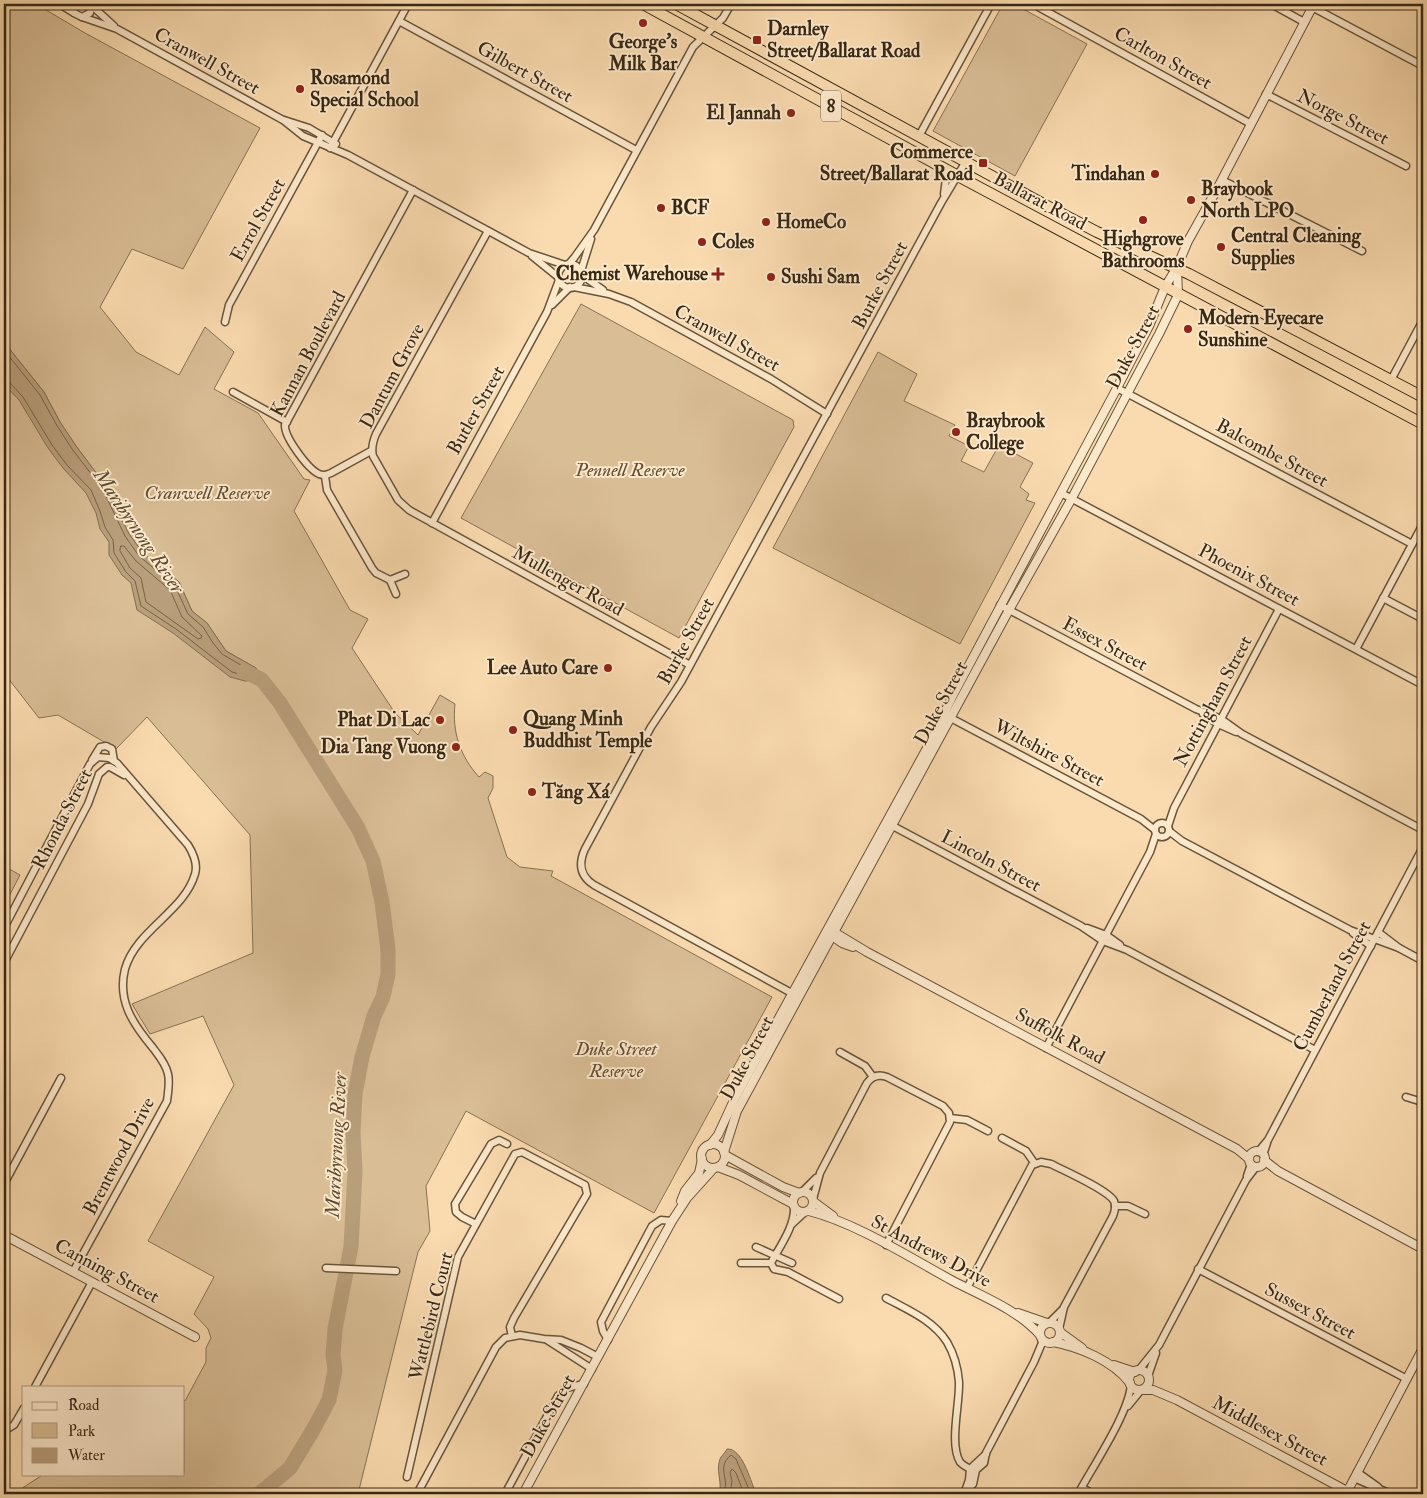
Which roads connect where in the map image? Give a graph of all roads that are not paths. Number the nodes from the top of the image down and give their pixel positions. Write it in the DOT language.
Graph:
graph roads {
  1 [pos="59,4"];
  2 [pos="73,4"];
  3 [pos="408,4"];
  4 [pos="643,4"];
  5 [pos="676,4"];
  6 [pos="731,4"];
  7 [pos="991,4"];
  8 [pos="1034,4"];
  9 [pos="1271,4"];
  10 [pos="92,5"];
  11 [pos="1313,6"];
  12 [pos="74,13"];
  13 [pos="82,17"];
  14 [pos="399,21"];
  15 [pos="1304,22"];
  16 [pos="716,25"];
  17 [pos="117,29"];
  18 [pos="703,36"];
  19 [pos="1423,66"];
  20 [pos="1266,94"];
  21 [pos="283,120"];
  22 [pos="1251,124"];
  23 [pos="322,135"];
  24 [pos="919,136"];
  25 [pos="318,143"];
  26 [pos="332,145"];
  27 [pos="636,150"];
  28 [pos="965,163"];
  29 [pos="1406,166"];
  30 [pos="944,168"];
  31 [pos="958,176"];
  32 [pos="1222,180"];
  33 [pos="413,190"];
  34 [pos="941,202"];
  35 [pos="594,230"];
  36 [pos="488,231"];
  37 [pos="1362,251"];
  38 [pos="529,253"];
  39 [pos="567,264"];
  40 [pos="1177,267"];
  41 [pos="581,273"];
  42 [pos="558,279"];
  43 [pos="572,287"];
  44 [pos="1165,287"];
  45 [pos="609,294"];
  46 [pos="1178,295"];
  47 [pos="547,312"];
  48 [pos="1423,320"];
  49 [pos="225,322"];
  50 [pos="1391,380"];
  51 [pos="1117,388"];
  52 [pos="233,392"];
  53 [pos="1127,393"];
  54 [pos="1423,397"];
  55 [pos="827,414"];
  56 [pos="287,422"];
  57 [pos="1423,424"];
  58 [pos="371,451"];
  59 [pos="325,476"];
  60 [pos="1061,493"];
  61 [pos="1072,498"];
  62 [pos="432,522"];
  63 [pos="1423,524"];
  64 [pos="1412,544"];
  65 [pos="405,574"];
  66 [pos="390,580"];
  67 [pos="396,594"];
  68 [pos="1384,598"];
  69 [pos="1000,605"];
  70 [pos="1280,609"];
  71 [pos="1009,610"];
  72 [pos="1423,619"];
  73 [pos="1356,649"];
  74 [pos="690,665"];
  75 [pos="1423,685"];
  76 [pos="948,716"];
  77 [pos="1219,722"];
  78 [pos="114,761"];
  79 [pos="90,764"];
  80 [pos="131,780"];
  81 [pos="889,824"];
  82 [pos="1162,830"];
  83 [pos="1423,830"];
  84 [pos="1423,847"];
  85 [pos="4,928"];
  86 [pos="1350,930"];
  87 [pos="831,933"];
  88 [pos="1376,936"];
  89 [pos="1104,938"];
  90 [pos="1371,946"];
  91 [pos="1423,961"];
  92 [pos="4,963"];
  93 [pos="795,996"];
  94 [pos="1046,1048"];
  95 [pos="1315,1050"];
  96 [pos="840,1052"];
  97 [pos="873,1077"];
  98 [pos="61,1078"];
  99 [pos="1423,1093"];
  100 [pos="1406,1098"];
  101 [pos="1421,1103"];
  102 [pos="950,1118"];
  103 [pos="988,1131"];
  104 [pos="1002,1138"];
  105 [pos="507,1144"];
  106 [pos="710,1145"];
  107 [pos="725,1154"];
  108 [pos="702,1159"];
  109 [pos="1257,1160"];
  110 [pos="1035,1164"];
  111 [pos="716,1167"];
  112 [pos="820,1173"];
  113 [pos="4,1184"];
  114 [pos="800,1192"];
  115 [pos="813,1200"];
  116 [pos="794,1205"];
  117 [pos="1115,1206"];
  118 [pos="807,1211"];
  119 [pos="1145,1214"];
  120 [pos="672,1221"];
  121 [pos="841,1222"];
  122 [pos="476,1224"];
  123 [pos="790,1227"];
  124 [pos="4,1235"];
  125 [pos="886,1245"];
  126 [pos="756,1247"];
  127 [pos="1423,1248"];
  128 [pos="776,1254"];
  129 [pos="741,1263"];
  130 [pos="771,1263"];
  131 [pos="792,1263"];
  132 [pos="326,1268"];
  133 [pos="1198,1269"];
  134 [pos="396,1270"];
  135 [pos="74,1272"];
  136 [pos="92,1282"];
  137 [pos="967,1288"];
  138 [pos="886,1298"];
  139 [pos="838,1299"];
  140 [pos="1064,1307"];
  141 [pos="1005,1308"];
  142 [pos="1048,1323"];
  143 [pos="1060,1330"];
  144 [pos="512,1336"];
  145 [pos="1041,1336"];
  146 [pos="195,1337"];
  147 [pos="544,1339"];
  148 [pos="608,1340"];
  149 [pos="1052,1342"];
  150 [pos="1159,1345"];
  151 [pos="1423,1348"];
  152 [pos="1087,1353"];
  153 [pos="598,1357"];
  154 [pos="1034,1362"];
  155 [pos="1105,1362"];
  156 [pos="592,1369"];
  157 [pos="1136,1371"];
  158 [pos="1149,1378"];
  159 [pos="1407,1379"];
  160 [pos="584,1384"];
  161 [pos="1130,1384"];
  162 [pos="36,1386"];
  163 [pos="1142,1390"];
  164 [pos="1177,1400"];
  165 [pos="22,1411"];
  166 [pos="1120,1417"];
  167 [pos="4,1431"];
  168 [pos="973,1471"];
  169 [pos="1356,1475"];
  170 [pos="407,1477"];
  171 [pos="1080,1491"];
  172 [pos="1346,1493"];
  173 [pos="417,1494"];
  174 [pos="504,1494"];
  175 [pos="524,1494"];
  176 [pos="964,1494"];
  177 [pos="1094,1494"];
  178 [pos="1391,1494"];
  1 -- 12 [label="street"];
  2 -- 12 [label="street"];
  3 -- 14 [label="street"];
  4 -- 18 [label="highway, Ballarat Road / 8"];
  5 -- 16 [label="highway, Ballarat Road / 8"];
  6 -- 16 [label="street"];
  7 -- 24 [label="street"];
  8 -- 22 [label="street, Carlton Street"];
  9 -- 15 [label="street"];
  10 -- 13 [label="street"];
  10 -- 17 [label="street, Cranwell Street"];
  11 -- 15 [label="street, Duke Street"];
  11 -- 19 [label="street"];
  12 -- 13 [label="street, Cranwell Street"];
  13 -- 17 [label="street, Cranwell Street"];
  14 -- 26 [label="street"];
  14 -- 27 [label="street, Gilbert Street"];
  15 -- 20 [label="street, Duke Street"];
  16 -- 18 [label="street"];
  16 -- 24 [label="highway, Ballarat Road / 8"];
  17 -- 21 [label="street, Cranwell Street"];
  18 -- 27 [label="street"];
  18 -- 30 [label="highway, Ballarat Road / 8"];
  20 -- 22 [label="street, Duke Street"];
  20 -- 29 [label="street, Norge Street"];
  21 -- 23 [label="street, Cranwell Street"];
  21 -- 25 [label="street, Cranwell Street"];
  22 -- 32 [label="street, Duke Street"];
  23 -- 25 [label="street, Errol Street"];
  23 -- 26 [label="street, Cranwell Street"];
  24 -- 28 [label="highway, Ballarat Road / 8"];
  25 -- 26 [label="street, Cranwell Street"];
  25 -- 49 [label="street, Errol Street"];
  26 -- 33 [label="street, Cranwell Street"];
  27 -- 35 [label="street"];
  28 -- 31 [label="street, Burke Street"];
  28 -- 40 [label="highway, Ballarat Road / 8"];
  30 -- 31 [label="highway, Ballarat Road / 8"];
  30 -- 34 [label="street, Burke Street"];
  31 -- 34 [label="street, Burke Street"];
  31 -- 44 [label="highway, Ballarat Road / 8"];
  32 -- 37 [label="street"];
  32 -- 40 [label="street, Duke Street"];
  33 -- 36 [label="street, Cranwell Street"];
  33 -- 56 [label="street, Kannan Boulevard"];
  34 -- 55 [label="street, Burke Street"];
  35 -- 39 [label="street"];
  35 -- 41 [label="street"];
  36 -- 38 [label="street, Cranwell Street"];
  36 -- 58 [label="street, Dantum Grove"];
  38 -- 39 [label="street, Cranwell Street"];
  38 -- 42 [label="street, Cranwell Street"];
  39 -- 41 [label="street"];
  39 -- 42 [label="street"];
  40 -- 44 [label="street, Duke Street"];
  40 -- 46 [label="street, Duke Street"];
  40 -- 50 [label="highway, Ballarat Road / 8"];
  41 -- 43 [label="street"];
  41 -- 45 [label="street, Cranwell Street"];
  42 -- 43 [label="street"];
  42 -- 47 [label="street, Butler Street"];
  43 -- 45 [label="street, Cranwell Street"];
  43 -- 47 [label="street, Butler Street"];
  44 -- 46 [label="highway, Ballarat Road / 8"];
  44 -- 51 [label="street, Duke Street"];
  45 -- 55 [label="street, Cranwell Street"];
  46 -- 53 [label="street, Duke Street"];
  46 -- 57 [label="highway, Ballarat Road / 8"];
  47 -- 62 [label="street, Butler Street"];
  48 -- 50 [label="street"];
  50 -- 54 [label="highway, Ballarat Road / 8"];
  51 -- 53 [label="street, Balcombe Street"];
  51 -- 60 [label="street, Duke Street"];
  52 -- 56 [label="street"];
  53 -- 61 [label="street, Duke Street"];
  53 -- 64 [label="street, Balcombe Street"];
  55 -- 74 [label="street, Burke Street"];
  56 -- 59 [label="street, Kannan Boulevard"];
  58 -- 59 [label="street"];
  58 -- 62 [label="street, Dantum Grove"];
  59 -- 66 [label="street"];
  60 -- 61 [label="street, Phoenix Street"];
  60 -- 69 [label="street, Duke Street"];
  61 -- 70 [label="street, Phoenix Street"];
  61 -- 71 [label="street, Duke Street"];
  62 -- 74 [label="street, Mullenger Road"];
  63 -- 64 [label="street"];
  64 -- 68 [label="street"];
  65 -- 66 [label="street"];
  66 -- 67 [label="street"];
  68 -- 72 [label="street"];
  68 -- 73 [label="street"];
  69 -- 71 [label="street, Essex Street"];
  69 -- 76 [label="street, Duke Street"];
  70 -- 73 [label="street, Phoenix Street"];
  70 -- 77 [label="street, Nottingham Street"];
  71 -- 76 [label="street, Duke Street"];
  71 -- 77 [label="street, Essex Street"];
  73 -- 75 [label="street, Phoenix Street"];
  74 -- 93 [label="street, Burke Street"];
  76 -- 81 [label="street, Duke Street"];
  76 -- 82 [label="street, Wiltshire Street"];
  77 -- 82 [label="street, Nottingham Street"];
  77 -- 83 [label="street, Essex Street"];
  78 -- 79 [label="street, Rhonda Street"];
  78 -- 79 [label="street"];
  78 -- 80 [label="street, Rhonda Street"];
  79 -- 85 [label="street, Rhonda Street"];
  80 -- 92 [label="street, Rhonda Street"];
  80 -- 135 [label="street, Brentwood Drive"];
  81 -- 87 [label="street, Duke Street"];
  81 -- 89 [label="street, Lincoln Street"];
  82 -- 86 [label="street, Wiltshire Street"];
  82 -- 89 [label="street, Nottingham Street"];
  84 -- 88 [label="street, Cumberland Street"];
  86 -- 88 [label="street, Wiltshire Street"];
  86 -- 90 [label="street, Wiltshire Street"];
  87 -- 93 [label="street, Duke Street"];
  87 -- 94 [label="street, Suffolk Road"];
  88 -- 90 [label="street, Cumberland Street"];
  88 -- 91 [label="street, Wiltshire Street"];
  89 -- 94 [label="street, Nottingham Street"];
  89 -- 95 [label="street, Lincoln Street"];
  90 -- 95 [label="street, Cumberland Street"];
  93 -- 106 [label="street, Duke Street"];
  93 -- 107 [label="street, Duke Street"];
  94 -- 109 [label="street, Suffolk Road"];
  95 -- 109 [label="street, Cumberland Street"];
  96 -- 97 [label="street"];
  97 -- 102 [label="street"];
  97 -- 112 [label="street"];
  98 -- 113 [label="street"];
  99 -- 101 [label="street"];
  100 -- 101 [label="street"];
  102 -- 103 [label="street"];
  102 -- 125 [label="street"];
  104 -- 110 [label="street"];
  105 -- 122 [label="street"];
  106 -- 107 [label="street"];
  106 -- 108 [label="street"];
  107 -- 111 [label="street"];
  107 -- 114 [label="street"];
  108 -- 111 [label="street"];
  108 -- 120 [label="street, Duke Street"];
  109 -- 127 [label="street, Suffolk Road"];
  109 -- 133 [label="street, Cumberland Street"];
  110 -- 117 [label="street"];
  110 -- 137 [label="street"];
  111 -- 116 [label="street"];
  111 -- 120 [label="street, Duke Street"];
  112 -- 114 [label="street"];
  112 -- 115 [label="street"];
  114 -- 115 [label="street"];
  114 -- 116 [label="street"];
  115 -- 118 [label="street"];
  115 -- 121 [label="street, St Andrews Drive"];
  116 -- 118 [label="street"];
  116 -- 123 [label="street"];
  117 -- 119 [label="street"];
  117 -- 140 [label="street"];
  118 -- 121 [label="street, St Andrews Drive"];
  118 -- 123 [label="street"];
  120 -- 148 [label="street, Duke Street"];
  120 -- 148 [label="street"];
  121 -- 125 [label="street, St Andrews Drive"];
  122 -- 144 [label="street, Wattlebird Court"];
  122 -- 170 [label="street, Wattlebird Court"];
  123 -- 128 [label="street"];
  124 -- 135 [label="street, Canning Street"];
  125 -- 137 [label="street, St Andrews Drive"];
  126 -- 128 [label="street"];
  128 -- 130 [label="street"];
  128 -- 131 [label="street"];
  129 -- 130 [label="street"];
  130 -- 139 [label="street"];
  132 -- 134 [label="street"];
  133 -- 150 [label="street, Cumberland Street"];
  133 -- 159 [label="street, Sussex Street"];
  135 -- 136 [label="street, Canning Street"];
  136 -- 146 [label="street, Canning Street"];
  136 -- 162 [label="street"];
  137 -- 141 [label="street, St Andrews Drive"];
  138 -- 168 [label="street"];
  140 -- 142 [label="street"];
  140 -- 143 [label="street"];
  141 -- 142 [label="street, St Andrews Drive"];
  141 -- 145 [label="street, St Andrews Drive"];
  142 -- 143 [label="street"];
  142 -- 145 [label="street"];
  143 -- 149 [label="street"];
  143 -- 152 [label="street"];
  144 -- 147 [label="street"];
  144 -- 173 [label="street"];
  145 -- 149 [label="street"];
  145 -- 154 [label="street"];
  147 -- 153 [label="street"];
  147 -- 156 [label="street"];
  148 -- 153 [label="street, Duke Street"];
  149 -- 152 [label="street"];
  149 -- 154 [label="street"];
  150 -- 157 [label="street, Cumberland Street"];
  150 -- 158 [label="street, Cumberland Street"];
  151 -- 159 [label="street"];
  152 -- 155 [label="street"];
  153 -- 156 [label="street, Duke Street"];
  154 -- 168 [label="street"];
  155 -- 157 [label="street"];
  155 -- 161 [label="street"];
  156 -- 160 [label="street, Duke Street"];
  157 -- 158 [label="street"];
  157 -- 161 [label="street"];
  158 -- 163 [label="street"];
  158 -- 164 [label="street, Middlesex Street"];
  159 -- 169 [label="street"];
  160 -- 174 [label="street"];
  160 -- 175 [label="street, Duke Street"];
  161 -- 163 [label="street"];
  161 -- 166 [label="street"];
  163 -- 164 [label="street, Middlesex Street"];
  163 -- 166 [label="street"];
  164 -- 172 [label="street, Middlesex Street"];
  165 -- 167 [label="street"];
  166 -- 171 [label="street"];
  168 -- 176 [label="street"];
  169 -- 172 [label="street"];
  169 -- 178 [label="street"];
  171 -- 177 [label="street"];
}
